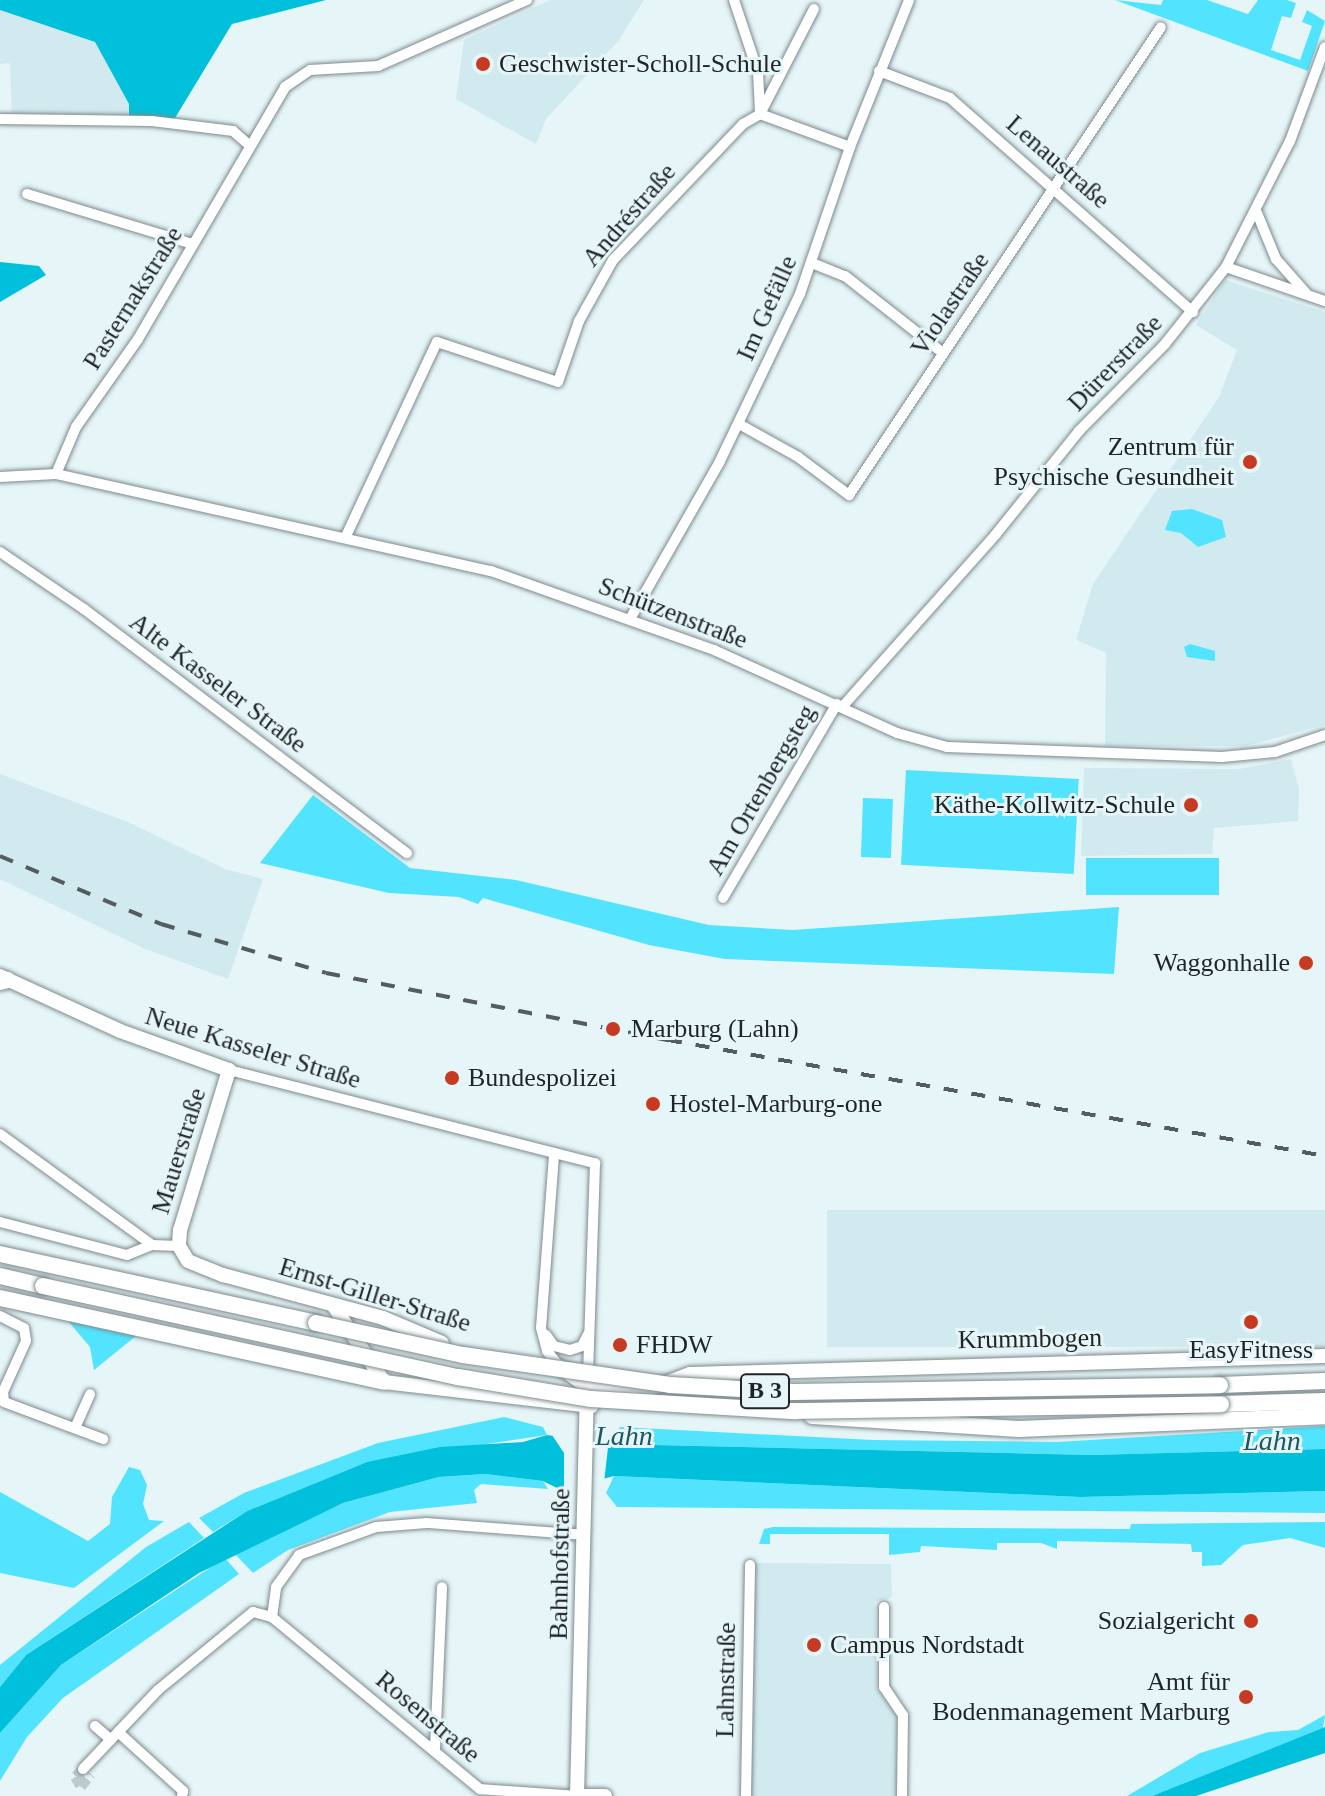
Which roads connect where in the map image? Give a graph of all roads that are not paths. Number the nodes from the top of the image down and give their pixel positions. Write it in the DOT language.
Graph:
graph roads {
  1 [pos="527,0"];
  2 [pos="734,0"];
  3 [pos="909,0"];
  4 [pos="814,9"];
  5 [pos="1161,27"];
  6 [pos="1325,47"];
  7 [pos="879,71"];
  8 [pos="760,114"];
  9 [pos="0,119"];
  10 [pos="249,145"];
  11 [pos="850,147"];
  12 [pos="1055,187"];
  13 [pos="27,194"];
  14 [pos="1257,213"];
  15 [pos="193,244"];
  16 [pos="812,263"];
  17 [pos="1226,267"];
  18 [pos="1307,295"];
  19 [pos="1325,301"];
  20 [pos="1193,312"];
  21 [pos="943,353"];
  22 [pos="739,424"];
  23 [pos="56,474"];
  24 [pos="0,477"];
  25 [pos="346,536"];
  26 [pos="0,552"];
  27 [pos="630,619"];
  28 [pos="840,705"];
  29 [pos="1325,735"];
  30 [pos="407,853"];
  31 [pos="723,898"];
  32 [pos="3,979"];
  33 [pos="229,1070"];
  34 [pos="0,1134"];
  35 [pos="500,1141"];
  36 [pos="554,1155"];
  37 [pos="0,1222"];
  38 [pos="0,1245"];
  39 [pos="152,1245"];
  40 [pos="179,1246"];
  41 [pos="0,1254"];
  42 [pos="42,1264"];
  43 [pos="0,1276"];
  44 [pos="0,1298"];
  45 [pos="333,1305"];
  46 [pos="0,1316"];
  47 [pos="541,1328"];
  48 [pos="589,1332"];
  49 [pos="1325,1356"];
  50 [pos="559,1366"];
  51 [pos="736,1372"];
  52 [pos="1325,1381"];
  53 [pos="384,1382"];
  54 [pos="588,1387"];
  55 [pos="90,1394"];
  56 [pos="667,1400"];
  57 [pos="1325,1401"];
  58 [pos="587,1409"];
  59 [pos="1221,1412"];
  60 [pos="1325,1416"];
  61 [pos="75,1428"];
  62 [pos="103,1439"];
  63 [pos="585,1529"];
  64 [pos="750,1565"];
  65 [pos="442,1587"];
  66 [pos="884,1607"];
  67 [pos="272,1617"];
  68 [pos="95,1726"];
  69 [pos="115,1736"];
  70 [pos="435,1748"];
  71 [pos="87,1772"];
  72 [pos="182,1796"];
  73 [pos="577,1796"];
  74 [pos="605,1796"];
  75 [pos="746,1796"];
  76 [pos="902,1796"];
  1 -- 10 [label="street, Pasternakstraße"];
  2 -- 8 [label="street"];
  3 -- 7 [label="street, Im Gefälle"];
  4 -- 8 [label="street, Andréstraße"];
  5 -- 12 [label="street, Violastraße"];
  6 -- 14 [label="street, Dürerstraße"];
  7 -- 11 [label="street, Im Gefälle"];
  7 -- 12 [label="street, Lenaustraße"];
  8 -- 11 [label="street"];
  8 -- 25 [label="street, Andréstraße"];
  9 -- 10 [label="street"];
  10 -- 15 [label="street, Pasternakstraße"];
  11 -- 16 [label="street, Im Gefälle"];
  12 -- 20 [label="street, Lenaustraße"];
  12 -- 21 [label="street, Violastraße"];
  13 -- 15 [label="street"];
  14 -- 17 [label="street, Dürerstraße"];
  14 -- 18 [label="street"];
  15 -- 23 [label="street, Pasternakstraße"];
  16 -- 21 [label="street"];
  16 -- 22 [label="street, Im Gefälle"];
  17 -- 18 [label="street"];
  17 -- 20 [label="street, Dürerstraße"];
  18 -- 19 [label="street"];
  20 -- 28 [label="street, Dürerstraße"];
  21 -- 22 [label="street, Violastraße"];
  22 -- 27 [label="street, Im Gefälle"];
  23 -- 24 [label="street, Schützenstraße"];
  23 -- 25 [label="street, Schützenstraße"];
  25 -- 27 [label="street, Schützenstraße"];
  26 -- 30 [label="street, Alte Kasseler Straße"];
  27 -- 28 [label="street, Schützenstraße"];
  28 -- 29 [label="street, Schützenstraße"];
  28 -- 31 [label="street, Am Ortenbergsteg"];
  32 -- 33 [label="main road, Neue Kasseler Straße"];
  33 -- 35 [label="street, Neue Kasseler Straße"];
  33 -- 40 [label="main road, Mauerstraße"];
  34 -- 39 [label="street"];
  35 -- 36 [label="street, Bahnhofstraße"];
  36 -- 47 [label="street"];
  36 -- 48 [label="street, Bahnhofstraße"];
  37 -- 39 [label="street"];
  38 -- 42 [label="highway"];
  39 -- 40 [label="street"];
  40 -- 45 [label="main road, Ernst-Giller-Straße"];
  41 -- 42 [label="highway, B 3"];
  42 -- 52 [label="highway, B 3, bridge"];
  43 -- 59 [label="highway, B 3, bridge"];
  44 -- 53 [label="highway"];
  45 -- 50 [label="main road, Ernst-Giller-Straße"];
  45 -- 53 [label="main road"];
  46 -- 61 [label="street"];
  47 -- 48 [label="street"];
  47 -- 50 [label="street"];
  48 -- 54 [label="street, Bahnhofstraße"];
  49 -- 51 [label="main road, Krummbogen"];
  50 -- 54 [label="main road, Ernst-Giller-Straße"];
  51 -- 54 [label="main road, Krummbogen"];
  51 -- 56 [label="main road, Krummbogen"];
  53 -- 58 [label="main road, Krummbogen"];
  54 -- 58 [label="main road, Bahnhofstraße"];
  55 -- 61 [label="street"];
  56 -- 58 [label="main road, Krummbogen"];
  56 -- 59 [label="highway, B 3"];
  57 -- 59 [label="highway, B 3"];
  58 -- 63 [label="main road, Bahnhofstraße"];
  59 -- 60 [label="highway, B 3"];
  61 -- 62 [label="street"];
  63 -- 67 [label="street"];
  63 -- 73 [label="main road, Bahnhofstraße"];
  64 -- 75 [label="street, Lahnstraße"];
  65 -- 70 [label="street"];
  66 -- 76 [label="street"];
  67 -- 69 [label="street"];
  67 -- 70 [label="street, Rosenstraße"];
  68 -- 69 [label="street"];
  69 -- 71 [label="street"];
  69 -- 72 [label="street"];
  70 -- 73 [label="street, Rosenstraße"];
  73 -- 74 [label="main road"];
}
